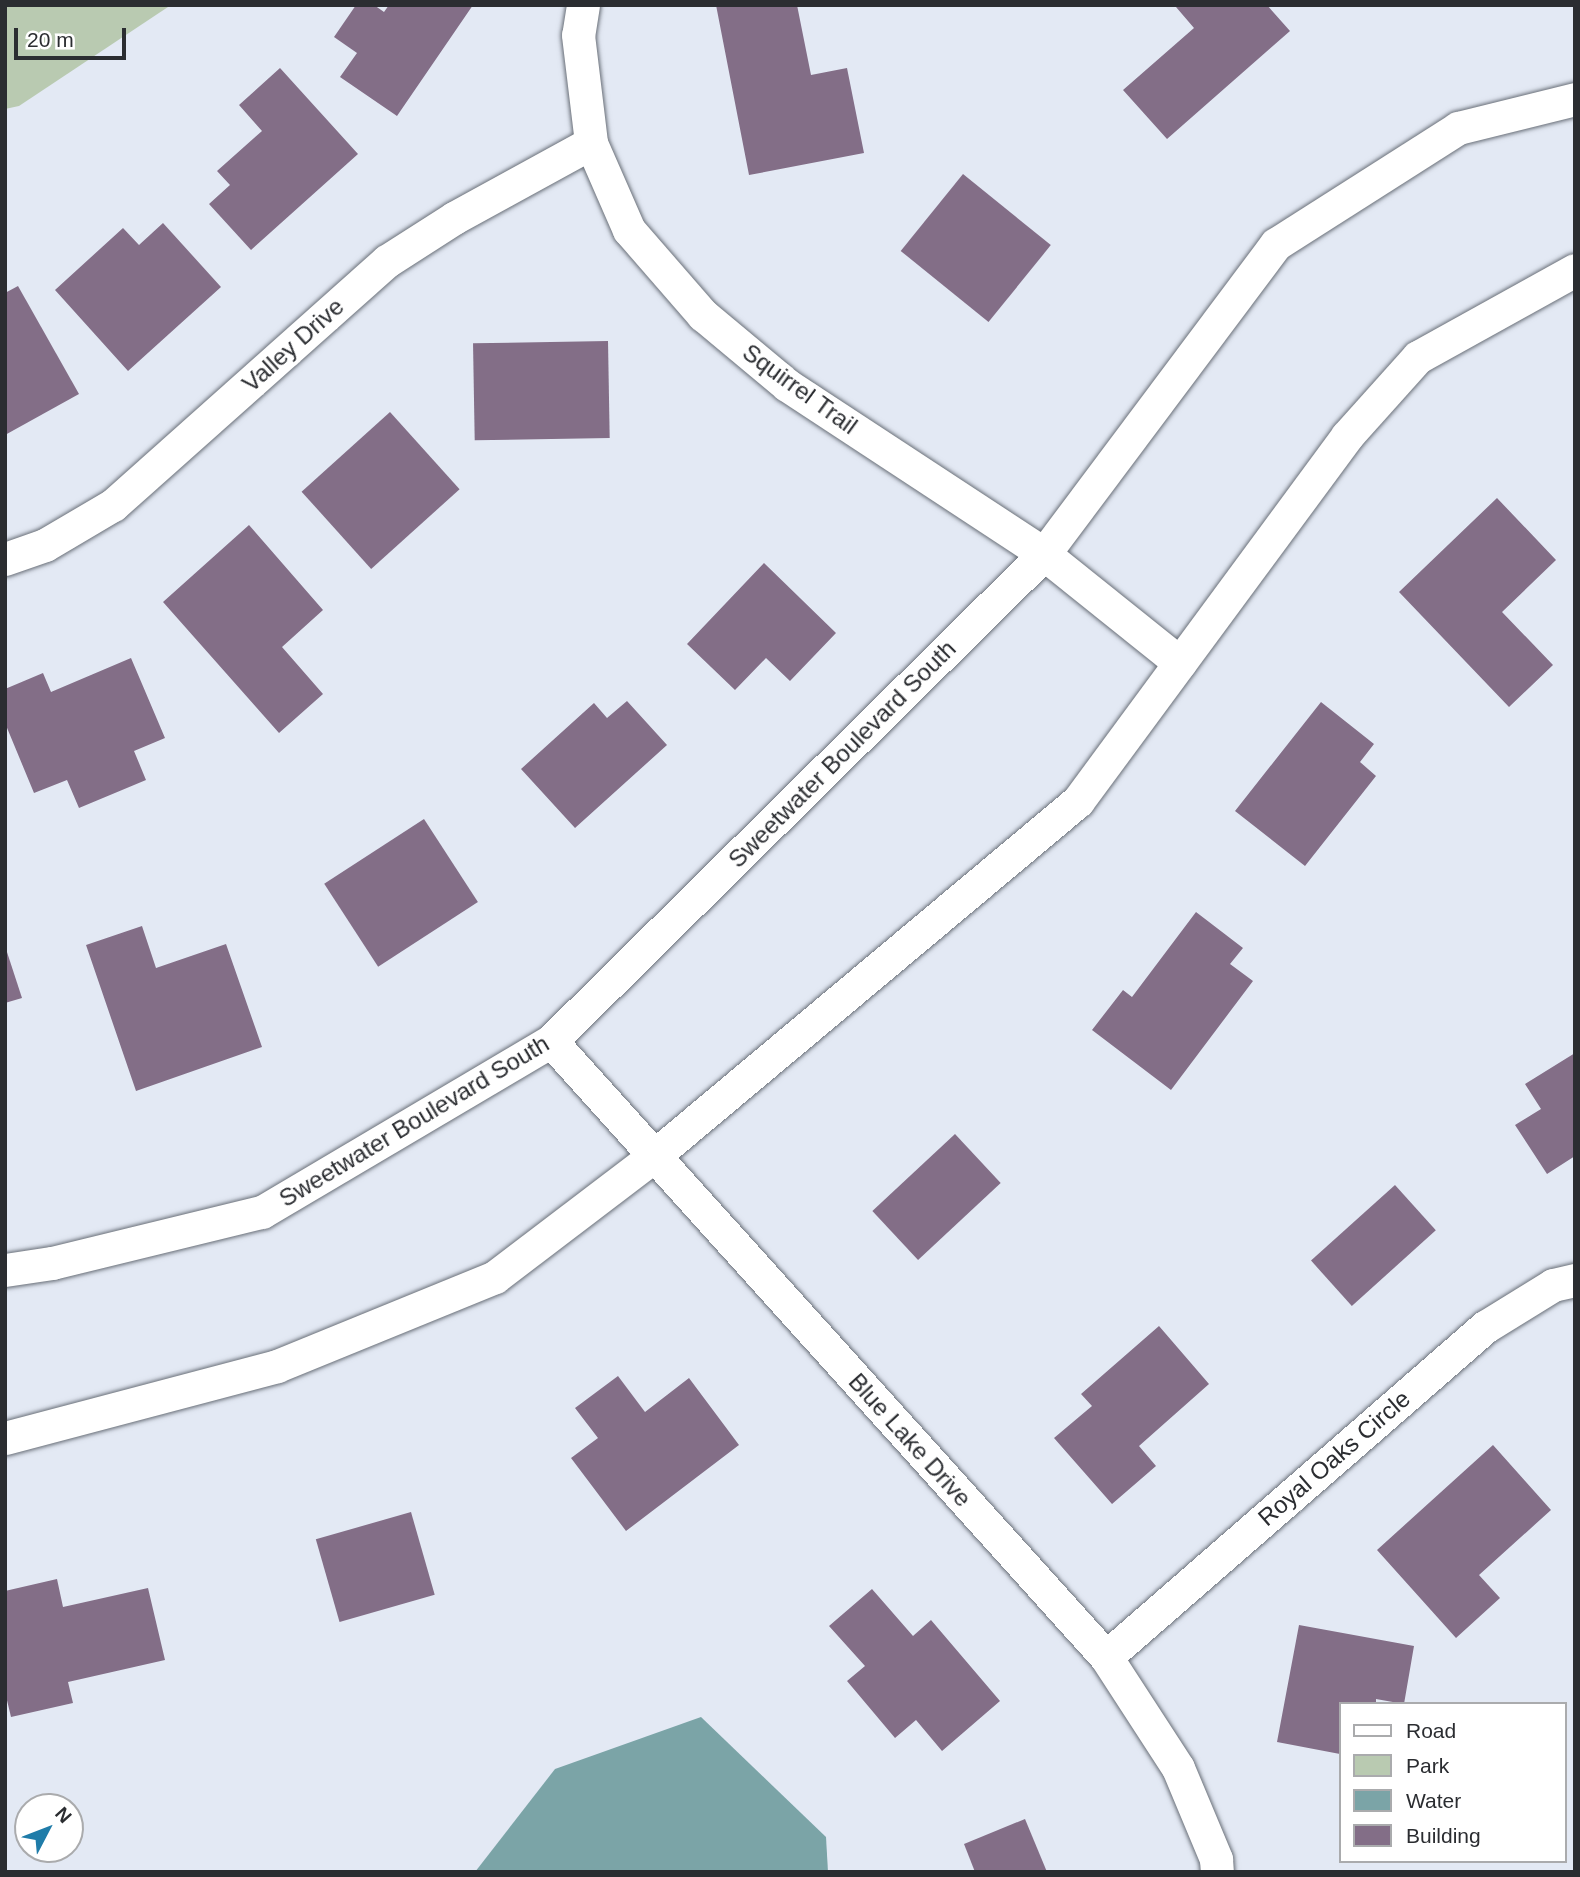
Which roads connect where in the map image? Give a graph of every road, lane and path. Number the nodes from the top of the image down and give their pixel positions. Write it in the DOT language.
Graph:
graph roads {
  1 [pos="583,5"];
  2 [pos="1575,99"];
  3 [pos="591,143"];
  4 [pos="1575,270"];
  5 [pos="1045,554"];
  6 [pos="5,559"];
  7 [pos="1180,663"];
  8 [pos="551,1041"];
  9 [pos="654,1156"];
  10 [pos="5,1270"];
  11 [pos="1575,1280"];
  12 [pos="5,1438"];
  13 [pos="1106,1657"];
  14 [pos="1217,1872"];
  1 -- 3 [label="street, Squirrel Trail"];
  2 -- 5 [label="street, Sweetwater Boulevard South"];
  3 -- 5 [label="street, Squirrel Trail"];
  3 -- 6 [label="street, Valley Drive"];
  4 -- 7 [label="street"];
  5 -- 7 [label="street, Squirrel Trail"];
  5 -- 8 [label="street, Sweetwater Boulevard South"];
  7 -- 9 [label="street"];
  8 -- 9 [label="street, Blue Lake Drive"];
  8 -- 10 [label="street, Sweetwater Boulevard South"];
  9 -- 12 [label="street"];
  9 -- 13 [label="street, Blue Lake Drive"];
  11 -- 13 [label="street, Royal Oaks Circle"];
  13 -- 14 [label="street, Blue Lake Drive"];
}
